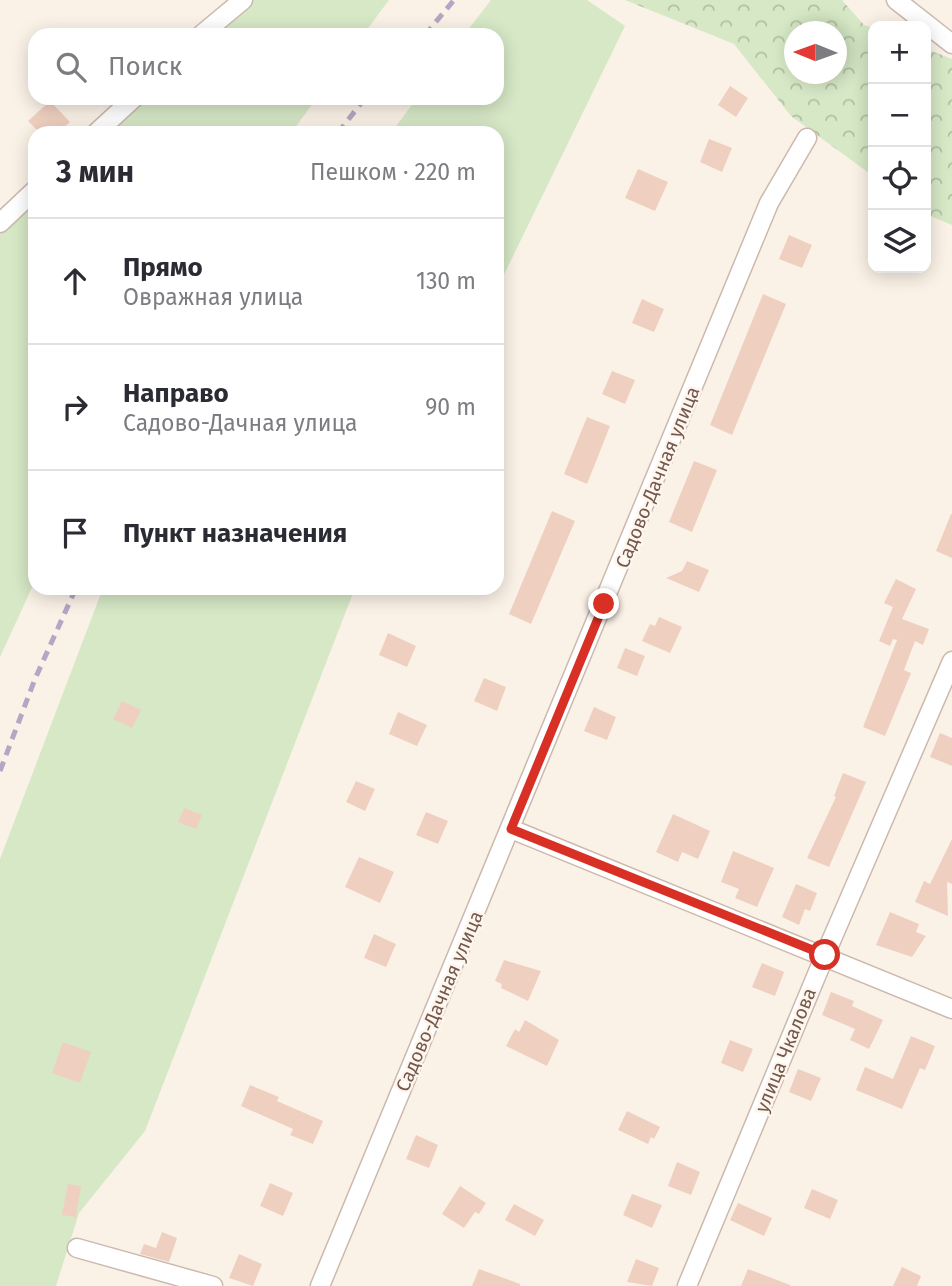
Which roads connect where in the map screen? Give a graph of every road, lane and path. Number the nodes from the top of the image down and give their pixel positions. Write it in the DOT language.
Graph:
graph roads {
  1 [pos="243,0"];
  2 [pos="896,0"];
  3 [pos="209,28"];
  4 [pos="952,44"];
  5 [pos="126,105"];
  6 [pos="104,126"];
  7 [pos="807,138"];
  8 [pos="28,197"];
  9 [pos="0,223"];
  10 [pos="952,661"];
  11 [pos="511,829"];
  12 [pos="825,955"];
  13 [pos="952,1009"];
  14 [pos="77,1248"];
  15 [pos="213,1286"];
  16 [pos="320,1286"];
  17 [pos="687,1286"];
  1 -- 3 [label="street"];
  2 -- 4 [label="street"];
  5 -- 6 [label="street"];
  7 -- 11 [label="street, Садово-Дачная улица"];
  8 -- 9 [label="street"];
  10 -- 12 [label="street, улица Чкалова"];
  11 -- 12 [label="street"];
  11 -- 16 [label="street, Садово-Дачная улица"];
  12 -- 13 [label="street"];
  12 -- 17 [label="street, улица Чкалова"];
  14 -- 15 [label="street"];
}
